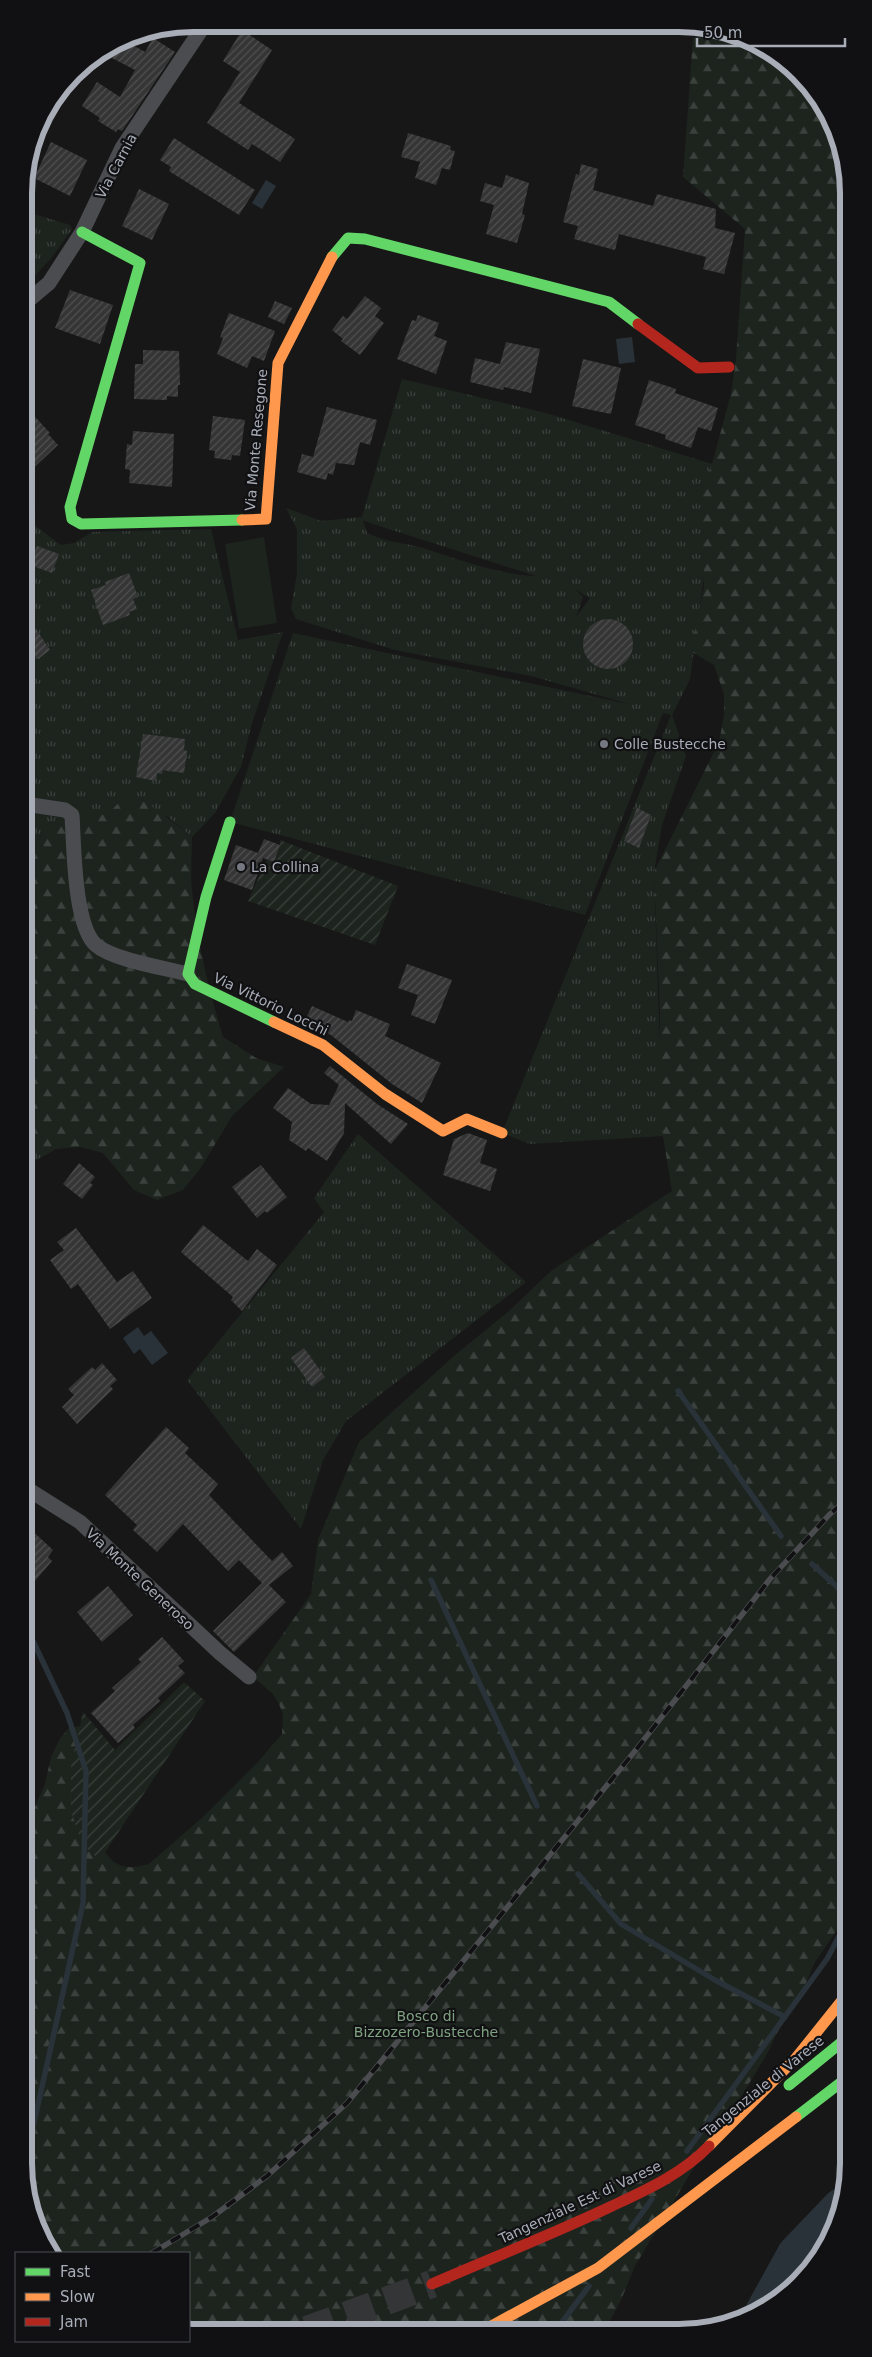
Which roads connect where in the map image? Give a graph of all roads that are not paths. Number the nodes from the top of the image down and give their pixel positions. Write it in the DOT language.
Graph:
graph roads {
  1 [pos="200,32"];
  2 [pos="82,232"];
  3 [pos="33,296"];
  4 [pos="729,367"];
  5 [pos="33,805"];
  6 [pos="230,822"];
  7 [pos="188,974"];
  8 [pos="502,1133"];
  9 [pos="32,1492"];
  10 [pos="249,1677"];
  11 [pos="839,2005"];
  12 [pos="839,2045"];
  13 [pos="839,2085"];
  14 [pos="697,2159"];
  15 [pos="432,2284"];
  16 [pos="496,2324"];
  1 -- 2 [label="street, Via Carnia"];
  2 -- 3 [label="street, Via Carnia"];
  2 -- 4 [label="main road, Via Monte Resegone"];
  5 -- 7 [label="street"];
  6 -- 7 [label="main road"];
  7 -- 8 [label="main road, Via Vittorio Locchi"];
  9 -- 10 [label="street, Via Monte Generoso"];
  11 -- 14 [label="main road, Tangenziale Est di Varese"];
  12 -- 14 [label="main road, Tangenziale di Varese"];
  13 -- 16 [label="main road"];
  14 -- 15 [label="main road, Tangenziale Est di Varese"];
}
